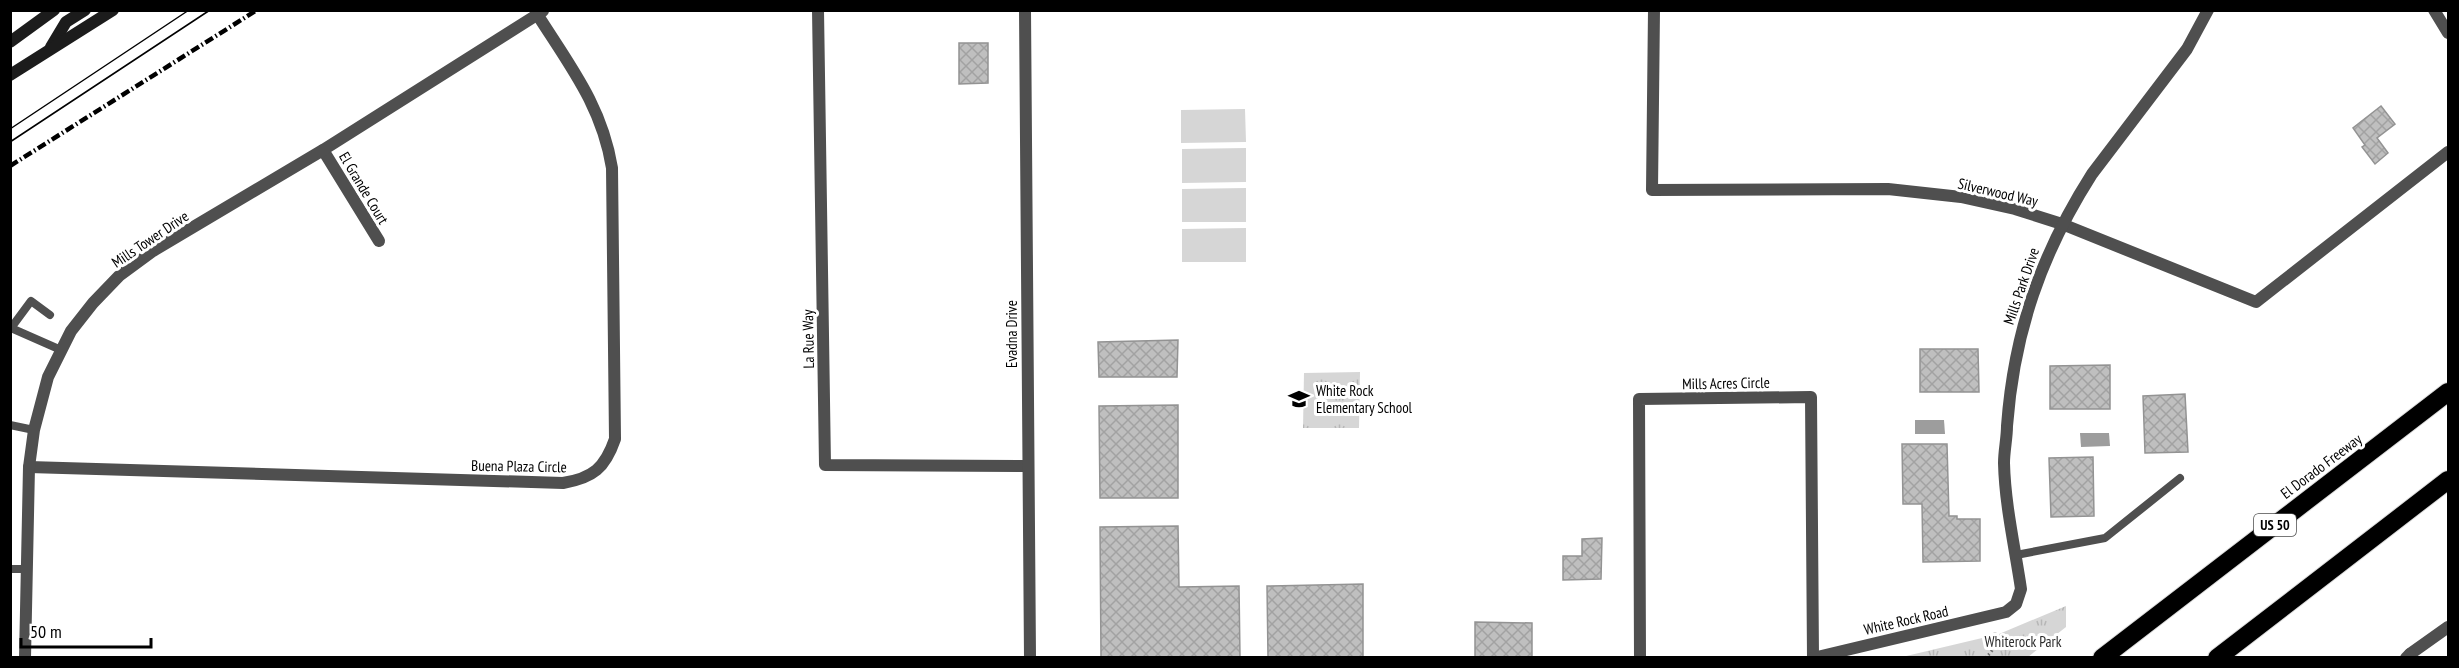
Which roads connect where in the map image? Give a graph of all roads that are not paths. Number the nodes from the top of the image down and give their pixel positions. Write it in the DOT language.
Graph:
graph roads {
  1 [pos="54,10"];
  2 [pos="85,10"];
  3 [pos="113,10"];
  4 [pos="818,10"];
  5 [pos="1025,10"];
  6 [pos="1654,10"];
  7 [pos="2208,10"];
  8 [pos="2434,10"];
  9 [pos="540,12"];
  10 [pos="2448,33"];
  11 [pos="10,42"];
  12 [pos="48,51"];
  13 [pos="10,75"];
  14 [pos="323,150"];
  15 [pos="2448,152"];
  16 [pos="2062,224"];
  17 [pos="379,241"];
  18 [pos="50,315"];
  19 [pos="62,350"];
  20 [pos="2448,392"];
  21 [pos="10,425"];
  22 [pos="34,430"];
  23 [pos="1027,466"];
  24 [pos="30,468"];
  25 [pos="2180,478"];
  26 [pos="2448,480"];
  27 [pos="2016,555"];
  28 [pos="10,569"];
  29 [pos="27,569"];
  30 [pos="2006,612"];
  31 [pos="2448,627"];
  32 [pos="25,657"];
  33 [pos="1030,657"];
  34 [pos="1640,657"];
  35 [pos="1813,657"];
  36 [pos="2102,657"];
  37 [pos="2217,657"];
  38 [pos="2410,657"];
  1 -- 11 [label="main road"];
  2 -- 12 [label="main road"];
  3 -- 12 [label="main road"];
  4 -- 23 [label="street, La Rue Way"];
  5 -- 23 [label="street, Evadna Drive"];
  6 -- 16 [label="street, Silverwood Way"];
  7 -- 16 [label="street, Mills Park Drive"];
  8 -- 10 [label="street"];
  9 -- 14 [label="street, Mills Tower Drive"];
  9 -- 24 [label="street, Buena Plaza Circle"];
  12 -- 13 [label="main road"];
  14 -- 17 [label="street, El Grande Court"];
  14 -- 19 [label="street, Mills Tower Drive"];
  15 -- 16 [label="street, Silverwood Way"];
  16 -- 27 [label="street, Mills Park Drive"];
  18 -- 19 [label="lane"];
  19 -- 22 [label="street, Mills Tower Drive"];
  20 -- 36 [label="highway, El Dorado Freeway / US 50"];
  21 -- 22 [label="lane"];
  22 -- 24 [label="street, Mills Tower Drive"];
  23 -- 33 [label="street, Evadna Drive"];
  24 -- 29 [label="street, Mills Tower Drive"];
  25 -- 27 [label="lane"];
  26 -- 37 [label="highway"];
  27 -- 30 [label="street, Mills Park Drive"];
  28 -- 29 [label="lane"];
  29 -- 32 [label="street, Mills Tower Drive"];
  30 -- 35 [label="street, White Rock Road"];
  31 -- 38 [label="street"];
  34 -- 35 [label="street, Mills Acres Circle"];
}
